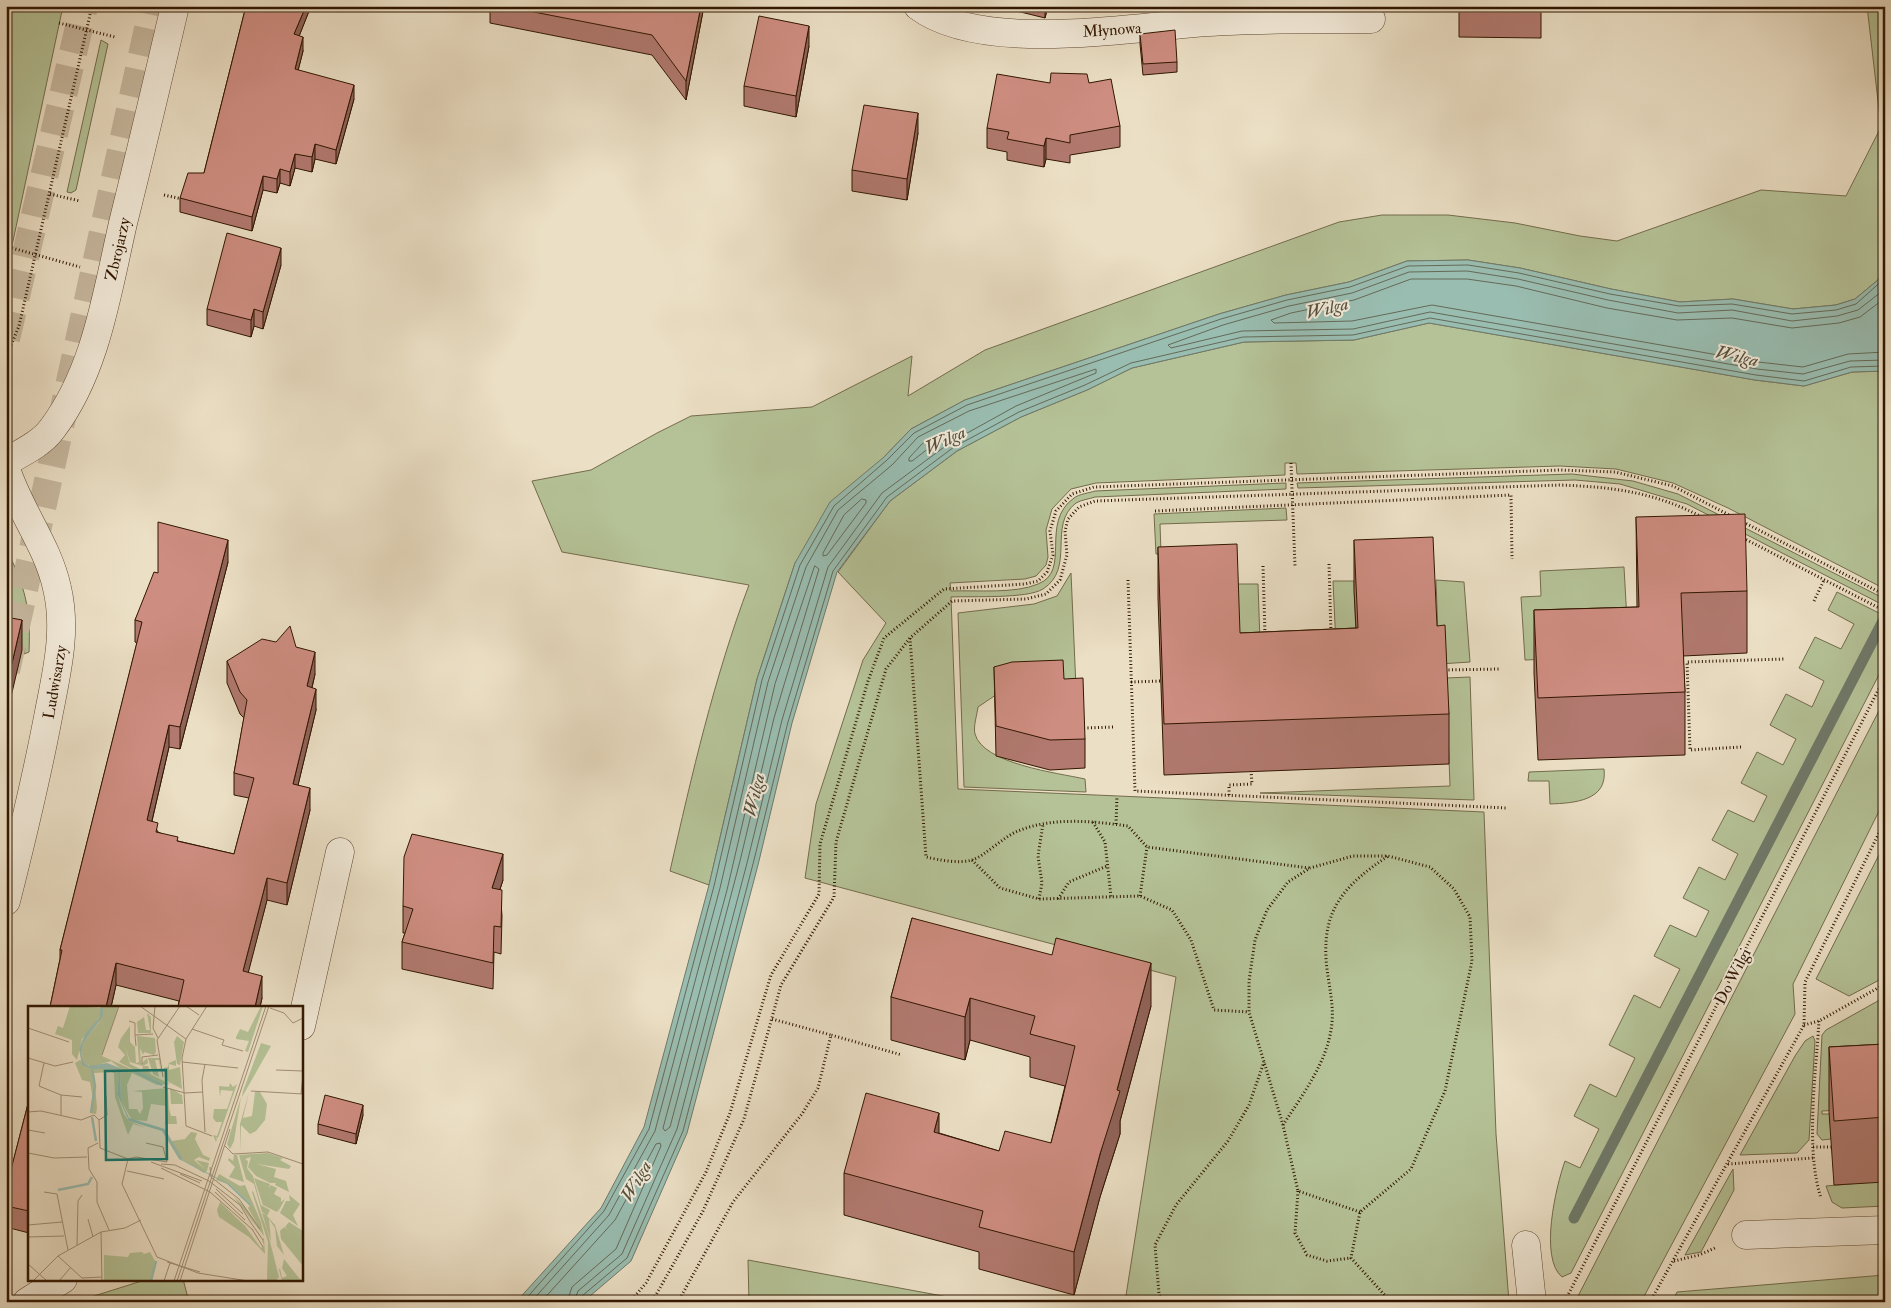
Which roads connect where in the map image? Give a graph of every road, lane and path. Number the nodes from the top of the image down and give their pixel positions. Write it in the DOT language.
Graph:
graph roads {
  1 [pos="92,6"];
  2 [pos="175,6"];
  3 [pos="918,6"];
  4 [pos="1371,19"];
  5 [pos="59,22"];
  6 [pos="86,30"];
  7 [pos="115,37"];
  8 [pos="50,194"];
  9 [pos="80,201"];
  10 [pos="12,248"];
  11 [pos="36,256"];
  12 [pos="81,267"];
  13 [pos="6,358"];
  14 [pos="6,462"];
  15 [pos="1291,462"];
  16 [pos="6,469"];
  17 [pos="1292,479"];
  18 [pos="1292,495"];
  19 [pos="1293,506"];
  20 [pos="1154,512"];
  21 [pos="1707,519"];
  22 [pos="1740,536"];
  23 [pos="1512,559"];
  24 [pos="1329,564"];
  25 [pos="1263,566"];
  26 [pos="1295,566"];
  27 [pos="1128,580"];
  28 [pos="1824,580"];
  29 [pos="1885,595"];
  30 [pos="1814,601"];
  31 [pos="1885,611"];
  32 [pos="910,638"];
  33 [pos="1332,642"];
  34 [pos="1265,645"];
  35 [pos="1784,659"];
  36 [pos="1500,669"];
  37 [pos="1437,671"];
  38 [pos="1885,677"];
  39 [pos="1161,681"];
  40 [pos="1131,682"];
  41 [pos="1114,726"];
  42 [pos="1084,728"];
  43 [pos="1740,747"];
  44 [pos="1251,763"];
  45 [pos="1228,795"];
  46 [pos="1117,796"];
  47 [pos="1507,808"];
  48 [pos="1093,821"];
  49 [pos="1885,821"];
  50 [pos="1043,824"];
  51 [pos="1116,824"];
  52 [pos="1147,846"];
  53 [pos="340,852"];
  54 [pos="1388,856"];
  55 [pos="972,860"];
  56 [pos="1107,866"];
  57 [pos="1310,868"];
  58 [pos="1140,896"];
  59 [pos="1111,897"];
  60 [pos="1039,899"];
  61 [pos="1058,899"];
  62 [pos="6,901"];
  63 [pos="6,939"];
  64 [pos="13,940"];
  65 [pos="1885,984"];
  66 [pos="1249,1012"];
  67 [pos="772,1019"];
  68 [pos="1819,1021"];
  69 [pos="302,1022"];
  70 [pos="1804,1024"];
  71 [pos="831,1035"];
  72 [pos="902,1055"];
  73 [pos="1264,1061"];
  74 [pos="1283,1125"];
  75 [pos="1812,1147"];
  76 [pos="1832,1147"];
  77 [pos="1813,1158"];
  78 [pos="1727,1164"];
  79 [pos="1298,1191"];
  80 [pos="1360,1212"];
  81 [pos="1885,1230"];
  82 [pos="1832,1232"];
  83 [pos="1746,1235"];
  84 [pos="1526,1245"];
  85 [pos="1351,1258"];
  86 [pos="1673,1261"];
  87 [pos="61,1280"];
  88 [pos="27,1302"];
  89 [pos="630,1302"];
  90 [pos="650,1302"];
  91 [pos="678,1302"];
  92 [pos="1164,1302"];
  93 [pos="1391,1302"];
  94 [pos="1532,1302"];
  95 [pos="1564,1302"];
  96 [pos="1650,1302"];
  1 -- 6 [label="path"];
  2 -- 14 [label="street, Zbrojarzy"];
  3 -- 4 [label="street, Młynowa"];
  5 -- 6 [label="path"];
  6 -- 7 [label="path"];
  6 -- 8 [label="path"];
  8 -- 9 [label="path"];
  8 -- 11 [label="path"];
  10 -- 11 [label="path"];
  11 -- 12 [label="path"];
  11 -- 13 [label="path"];
  15 -- 17 [label="path"];
  16 -- 62 [label="street, Ludwisarzy"];
  17 -- 18 [label="path"];
  17 -- 29 [label="path"];
  17 -- 89 [label="path"];
  18 -- 19 [label="path"];
  18 -- 21 [label="path"];
  18 -- 32 [label="path"];
  19 -- 20 [label="path"];
  19 -- 23 [label="path"];
  19 -- 26 [label="path"];
  22 -- 28 [label="path"];
  24 -- 33 [label="path"];
  25 -- 34 [label="path"];
  27 -- 40 [label="path"];
  28 -- 30 [label="path"];
  28 -- 31 [label="path"];
  32 -- 55 [label="path"];
  32 -- 67 [label="path"];
  35 -- 43 [label="path"];
  36 -- 37 [label="path"];
  38 -- 95 [label="path, Do Wilgi"];
  39 -- 40 [label="path"];
  40 -- 45 [label="path"];
  41 -- 42 [label="path"];
  44 -- 45 [label="path"];
  45 -- 47 [label="path"];
  46 -- 51 [label="path"];
  48 -- 50 [label="path"];
  48 -- 51 [label="path"];
  48 -- 56 [label="path"];
  49 -- 70 [label="path"];
  50 -- 55 [label="path"];
  50 -- 60 [label="path"];
  51 -- 52 [label="path"];
  52 -- 57 [label="path"];
  52 -- 58 [label="path"];
  53 -- 69 [label="street"];
  54 -- 57 [label="path"];
  54 -- 74 [label="path"];
  54 -- 80 [label="path"];
  55 -- 60 [label="path"];
  56 -- 59 [label="path"];
  56 -- 61 [label="path"];
  57 -- 66 [label="path"];
  58 -- 59 [label="path"];
  58 -- 66 [label="path"];
  59 -- 61 [label="path"];
  60 -- 61 [label="path"];
  63 -- 64 [label="path"];
  65 -- 68 [label="path"];
  66 -- 73 [label="path"];
  67 -- 71 [label="path"];
  67 -- 90 [label="path"];
  68 -- 70 [label="path"];
  68 -- 75 [label="path"];
  70 -- 78 [label="path"];
  71 -- 72 [label="path"];
  71 -- 91 [label="path"];
  73 -- 74 [label="path"];
  73 -- 92 [label="path"];
  74 -- 79 [label="path"];
  75 -- 76 [label="path"];
  75 -- 77 [label="path"];
  77 -- 78 [label="path"];
  77 -- 82 [label="path"];
  78 -- 86 [label="path"];
  79 -- 80 [label="path"];
  79 -- 85 [label="path"];
  80 -- 85 [label="path"];
  81 -- 82 [label="street"];
  82 -- 83 [label="street"];
  83 -- 86 [label="path"];
  84 -- 94 [label="street"];
  85 -- 93 [label="path"];
  86 -- 96 [label="path"];
  87 -- 88 [label="street"];
}
